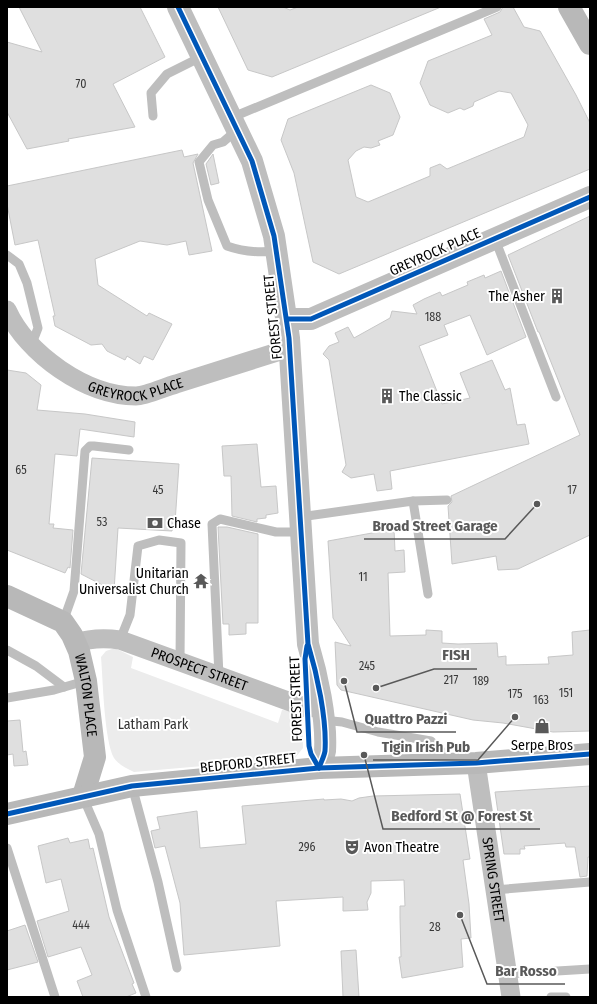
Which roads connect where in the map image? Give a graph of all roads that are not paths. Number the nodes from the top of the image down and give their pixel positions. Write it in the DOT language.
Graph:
graph roads {
  1 [pos="178,7"];
  2 [pos="497,7"];
  3 [pos="569,7"];
  4 [pos="590,44"];
  5 [pos="203,56"];
  6 [pos="153,116"];
  7 [pos="236,123"];
  8 [pos="590,197"];
  9 [pos="495,238"];
  10 [pos="277,250"];
  11 [pos="7,255"];
  12 [pos="7,310"];
  13 [pos="287,319"];
  14 [pos="31,346"];
  15 [pos="290,348"];
  16 [pos="556,397"];
  17 [pos="129,450"];
  18 [pos="447,500"];
  19 [pos="413,501"];
  20 [pos="300,524"];
  21 [pos="428,594"];
  22 [pos="7,596"];
  23 [pos="70,633"];
  24 [pos="120,640"];
  25 [pos="7,650"];
  26 [pos="180,661"];
  27 [pos="219,676"];
  28 [pos="86,681"];
  29 [pos="64,687"];
  30 [pos="7,698"];
  31 [pos="317,712"];
  32 [pos="590,754"];
  33 [pos="95,757"];
  34 [pos="476,763"];
  35 [pos="454,764"];
  36 [pos="319,768"];
  37 [pos="127,787"];
  38 [pos="83,796"];
  39 [pos="7,814"];
  40 [pos="7,848"];
  41 [pos="590,882"];
  42 [pos="494,890"];
  43 [pos="177,968"];
  44 [pos="590,969"];
  45 [pos="507,974"];
  46 [pos="55,997"];
  47 [pos="146,997"];
  48 [pos="511,997"];
  49 [pos="552,997"];
  50 [pos="566,997"];
  1 -- 5 [label="street, FOREST STREET"];
  2 -- 7 [label="lane"];
  3 -- 4 [label="main road"];
  5 -- 6 [label="lane"];
  5 -- 7 [label="street, FOREST STREET"];
  7 -- 10 [label="street, FOREST STREET"];
  7 -- 10 [label="lane"];
  8 -- 9 [label="street, GREYROCK PLACE"];
  9 -- 13 [label="street, GREYROCK PLACE"];
  9 -- 16 [label="lane"];
  10 -- 13 [label="street, FOREST STREET"];
  11 -- 14 [label="lane"];
  12 -- 14 [label="street, GREYROCK PLACE"];
  13 -- 15 [label="street, FOREST STREET"];
  14 -- 15 [label="street, GREYROCK PLACE"];
  15 -- 20 [label="street, FOREST STREET"];
  17 -- 23 [label="lane"];
  18 -- 19 [label="lane"];
  19 -- 20 [label="lane"];
  19 -- 21 [label="lane"];
  20 -- 27 [label="lane"];
  20 -- 31 [label="street, FOREST STREET"];
  22 -- 23 [label="main road"];
  23 -- 24 [label="street, PROSPECT STREET"];
  23 -- 28 [label="main road, WALTON PLACE"];
  24 -- 26 [label="street, PROSPECT STREET"];
  24 -- 26 [label="lane"];
  25 -- 29 [label="lane"];
  26 -- 27 [label="street, PROSPECT STREET"];
  27 -- 31 [label="street, PROSPECT STREET"];
  28 -- 29 [label="lane"];
  28 -- 33 [label="main road, WALTON PLACE"];
  29 -- 30 [label="lane"];
  31 -- 35 [label="lane"];
  31 -- 36 [label="street, FOREST STREET"];
  32 -- 34 [label="main road, BEDFORD STREET"];
  33 -- 37 [label="main road, WALTON PLACE"];
  33 -- 38 [label="main road, WALTON PLACE"];
  34 -- 35 [label="main road, BEDFORD STREET"];
  34 -- 42 [label="street, SPRING STREET"];
  35 -- 36 [label="main road, BEDFORD STREET"];
  36 -- 37 [label="main road, BEDFORD STREET"];
  37 -- 38 [label="main road, BEDFORD STREET"];
  37 -- 43 [label="lane"];
  38 -- 39 [label="main road, BEDFORD STREET"];
  38 -- 47 [label="lane"];
  40 -- 46 [label="lane"];
  41 -- 42 [label="lane"];
  42 -- 45 [label="street, SPRING STREET"];
  44 -- 45 [label="lane"];
  45 -- 48 [label="street, SPRING STREET"];
  49 -- 50 [label="lane"];
}
